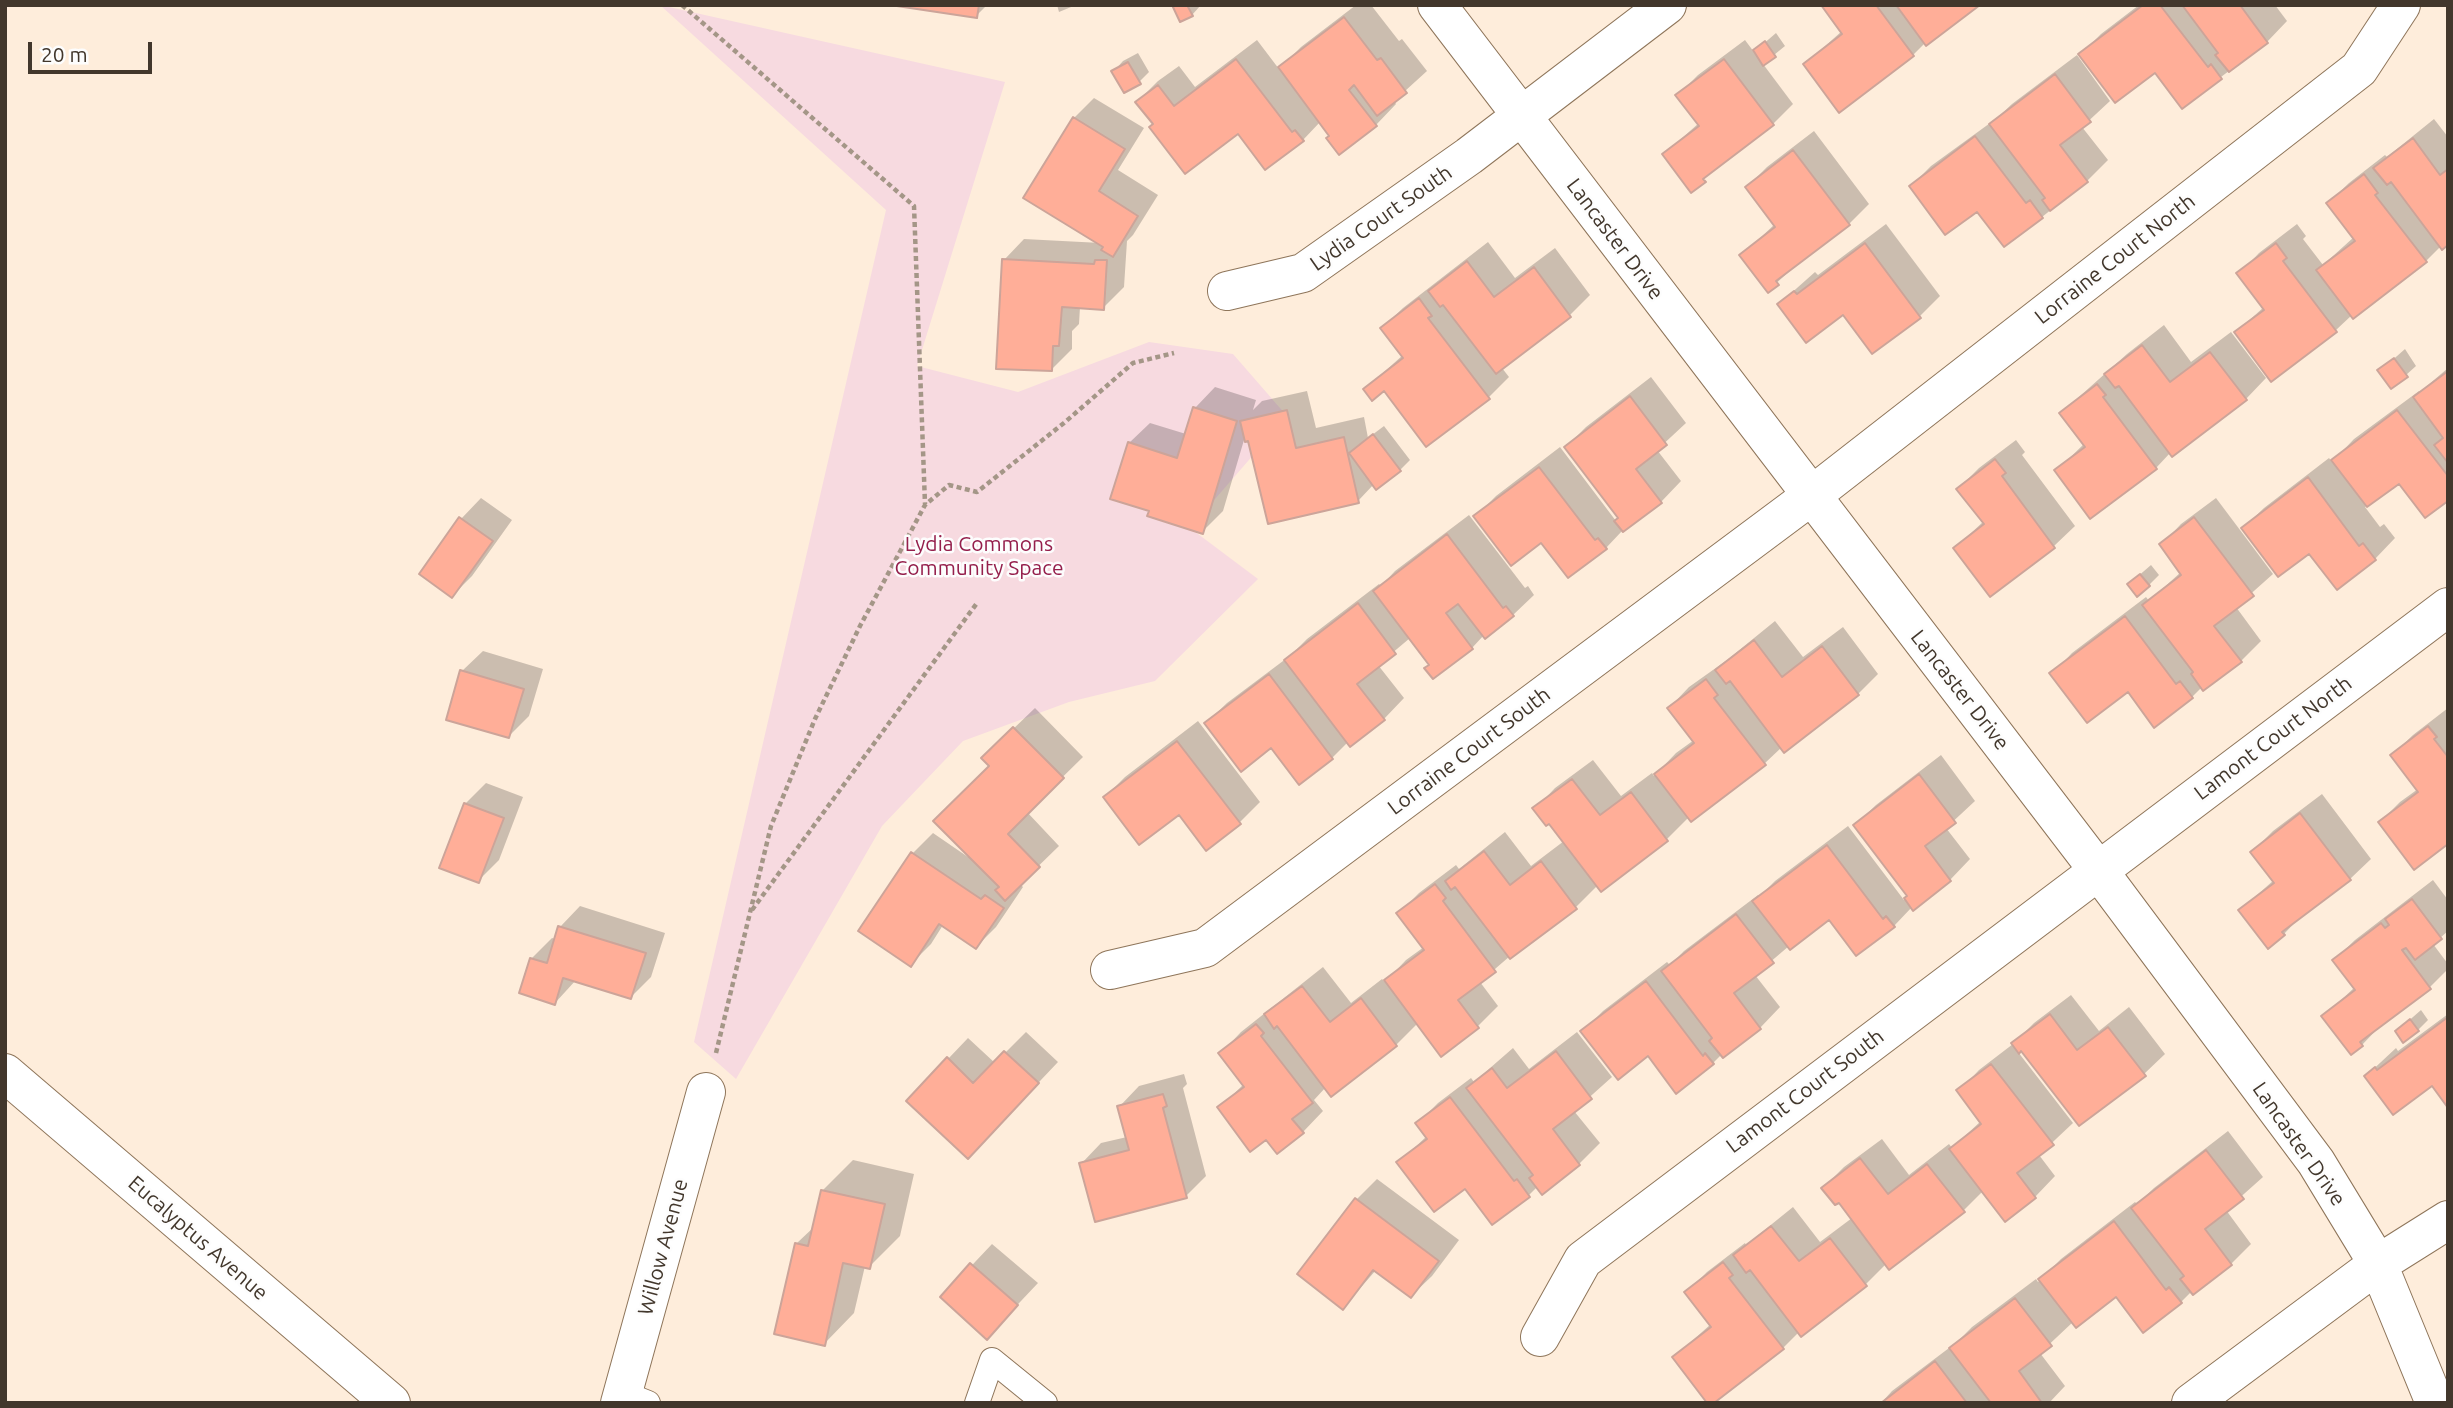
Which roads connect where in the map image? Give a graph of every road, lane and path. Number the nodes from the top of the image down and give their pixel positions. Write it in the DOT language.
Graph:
graph roads {
  1 [pos="682,5"];
  2 [pos="1437,5"];
  3 [pos="1667,5"];
  4 [pos="2401,5"];
  5 [pos="1520,115"];
  6 [pos="1227,291"];
  7 [pos="1174,353"];
  8 [pos="1811,496"];
  9 [pos="925,505"];
  10 [pos="977,603"];
  11 [pos="2448,607"];
  12 [pos="2098,870"];
  13 [pos="750,914"];
  14 [pos="1111,970"];
  15 [pos="5,1073"];
  16 [pos="706,1091"];
  17 [pos="2448,1220"];
  18 [pos="2378,1264"];
  19 [pos="1540,1337"];
  20 [pos="630,1400"];
  21 [pos="391,1403"];
  22 [pos="977,1403"];
  23 [pos="1045,1403"];
  24 [pos="2191,1403"];
  25 [pos="2435,1403"];
  1 -- 9 [label="path"];
  2 -- 5 [label="street, Lancaster Drive"];
  3 -- 5 [label="street, Lydia Court South"];
  4 -- 8 [label="street, Lorraine Court North"];
  5 -- 6 [label="street, Lydia Court South"];
  5 -- 8 [label="street, Lancaster Drive"];
  7 -- 9 [label="path"];
  8 -- 12 [label="street, Lancaster Drive"];
  8 -- 14 [label="street, Lorraine Court South"];
  9 -- 13 [label="path"];
  10 -- 13 [label="path"];
  11 -- 12 [label="street, Lamont Court North"];
  12 -- 18 [label="street, Lancaster Drive"];
  12 -- 19 [label="street, Lamont Court South"];
  13 -- 16 [label="path"];
  15 -- 21 [label="street, Eucalyptus Avenue"];
  16 -- 20 [label="street, Willow Avenue"];
  17 -- 18 [label="street"];
  18 -- 24 [label="street"];
  18 -- 25 [label="street, Lancaster Drive"];
  22 -- 23 [label="lane"];
}
